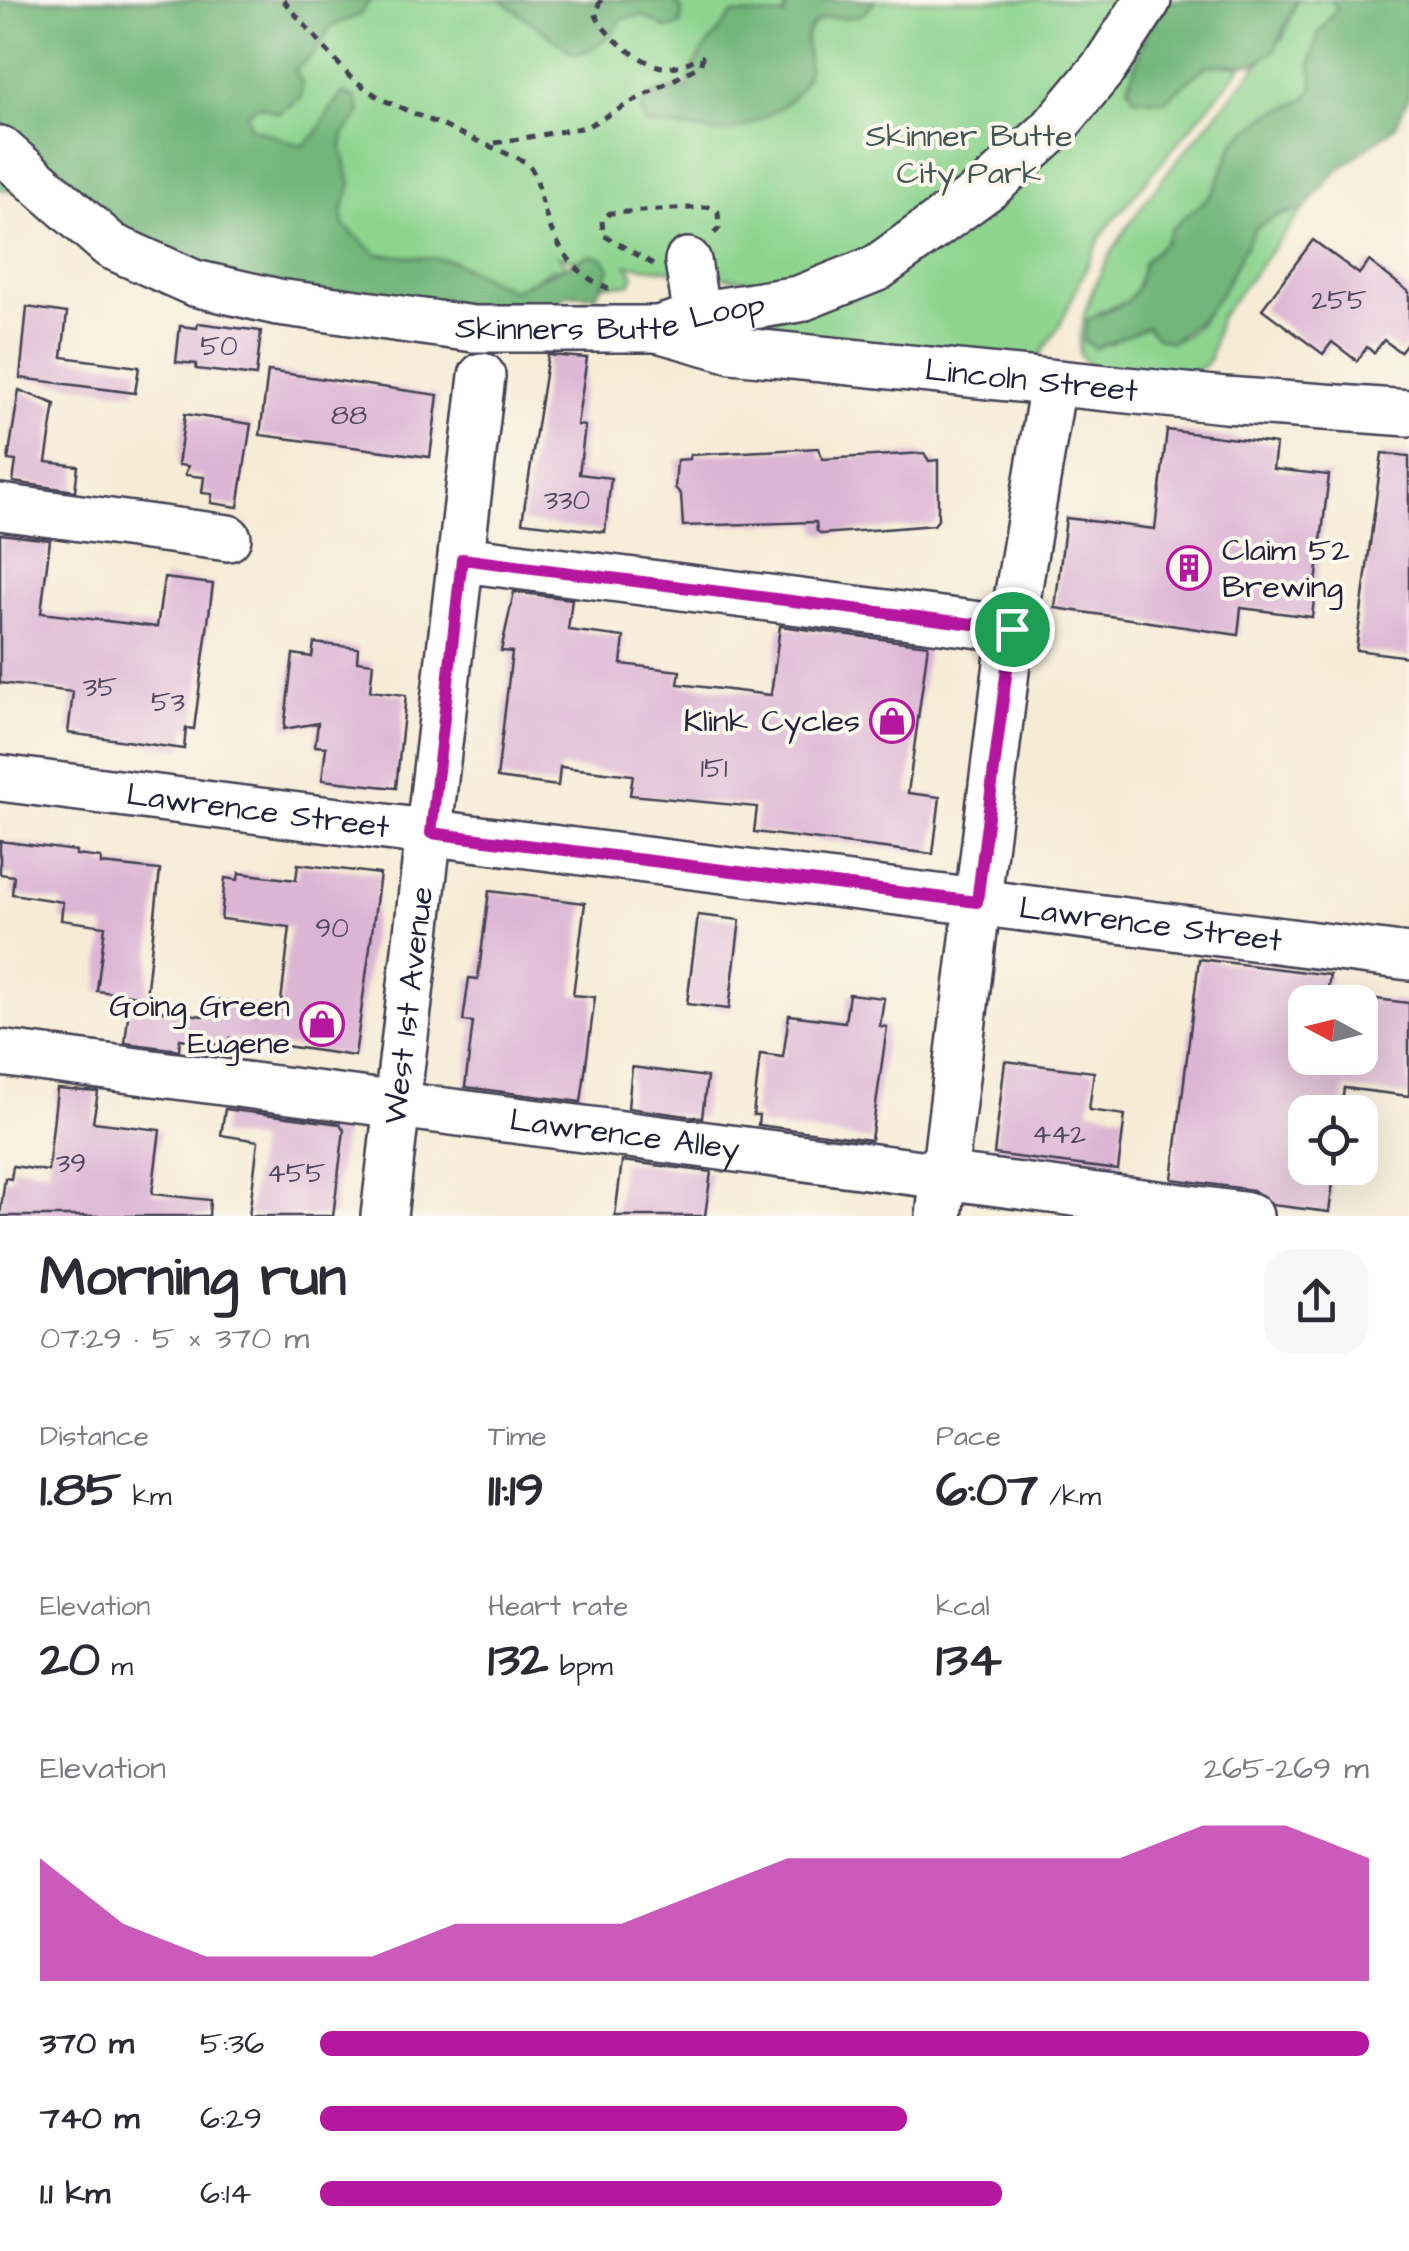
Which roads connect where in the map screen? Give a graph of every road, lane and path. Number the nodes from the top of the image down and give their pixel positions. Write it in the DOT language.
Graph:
graph roads {
  1 [pos="282,0"];
  2 [pos="601,0"];
  3 [pos="1148,0"];
  4 [pos="492,144"];
  5 [pos="0,149"];
  6 [pos="679,266"];
  7 [pos="625,293"];
  8 [pos="677,323"];
  9 [pos="482,376"];
  10 [pos="1053,384"];
  11 [pos="1409,413"];
  12 [pos="0,507"];
  13 [pos="228,538"];
  14 [pos="462,559"];
  15 [pos="1012,629"];
  16 [pos="0,778"];
  17 [pos="431,833"];
  18 [pos="977,902"];
  19 [pos="1409,958"];
  20 [pos="0,1053"];
  21 [pos="397,1107"];
  22 [pos="941,1196"];
  23 [pos="384,1216"];
  24 [pos="1250,1216"];
  1 -- 4 [label="path"];
  2 -- 4 [label="path"];
  3 -- 8 [label="street, Skinners Butte Loop"];
  4 -- 7 [label="path"];
  5 -- 8 [label="street, Skinners Butte Loop"];
  6 -- 6 [label="path"];
  6 -- 8 [label="street"];
  8 -- 10 [label="street, Lincoln Street"];
  9 -- 14 [label="street, West 1st Avenue"];
  10 -- 11 [label="street, Lincoln Street"];
  10 -- 15 [label="street"];
  12 -- 13 [label="street"];
  14 -- 15 [label="street"];
  14 -- 17 [label="street, West 1st Avenue"];
  15 -- 18 [label="street"];
  16 -- 17 [label="street, Lawrence Street"];
  17 -- 18 [label="street, Lawrence Street"];
  17 -- 21 [label="street, West 1st Avenue"];
  18 -- 19 [label="street, Lawrence Street"];
  18 -- 22 [label="street"];
  20 -- 21 [label="street, Lawrence Alley"];
  21 -- 22 [label="street, Lawrence Alley"];
  21 -- 23 [label="street, West 1st Avenue"];
  22 -- 24 [label="street, Lawrence Alley"];
}
